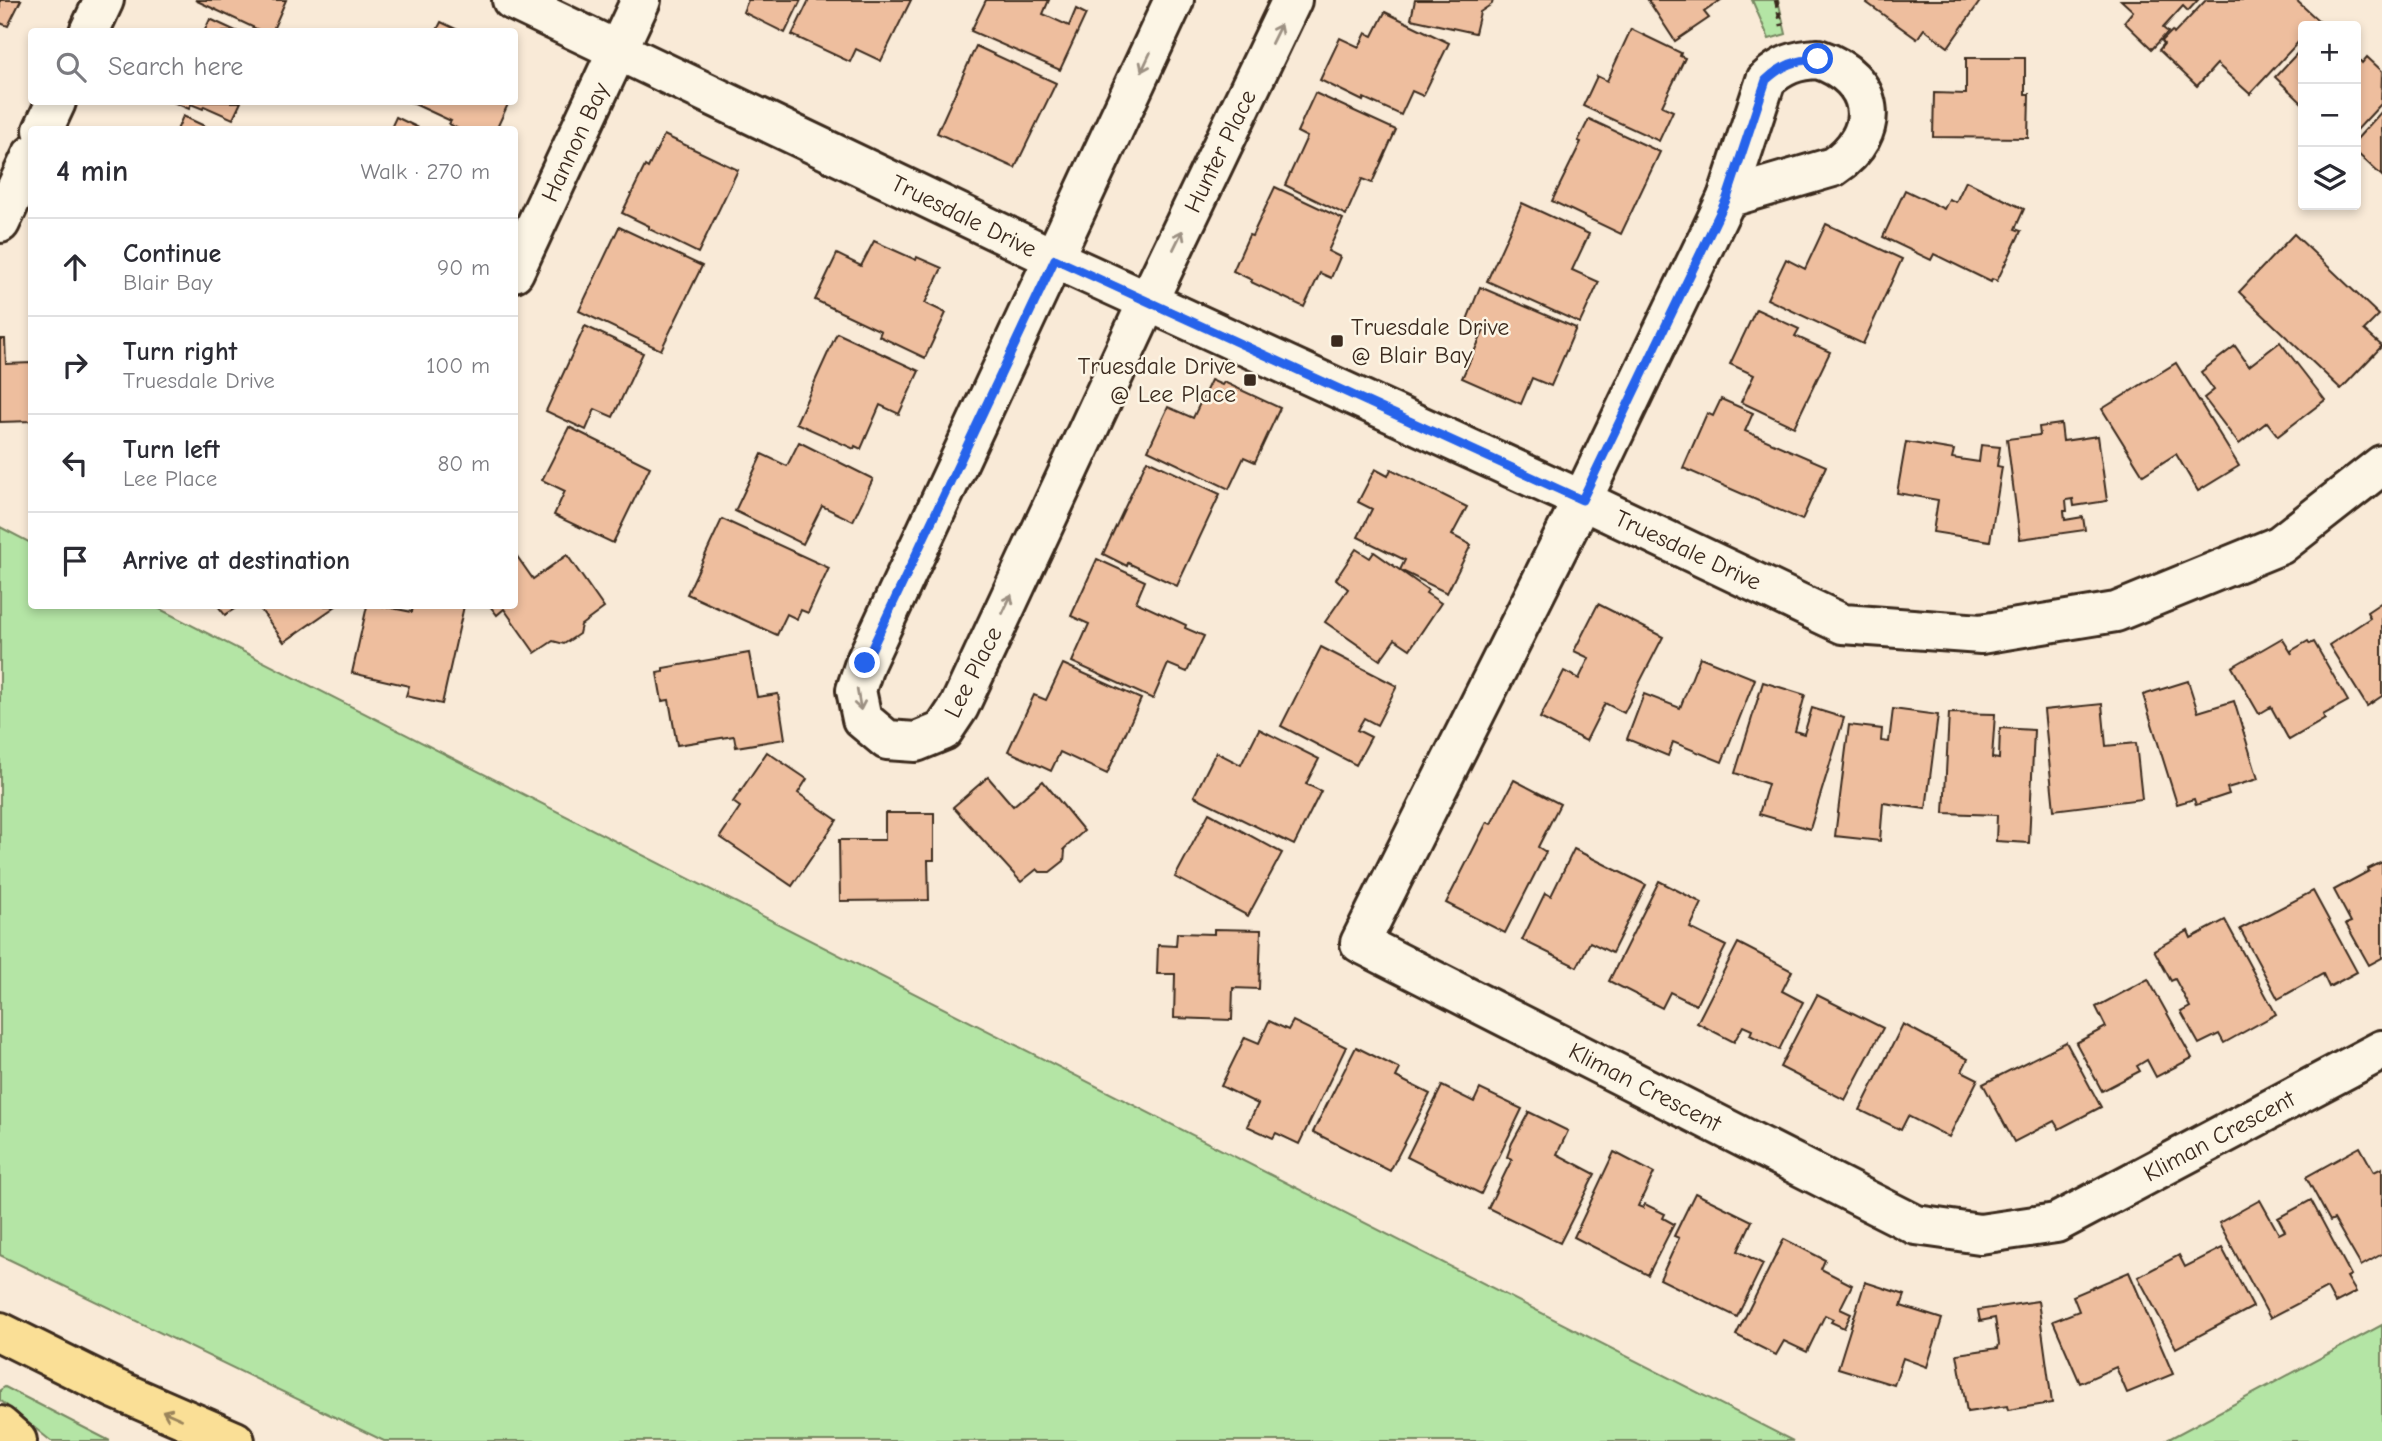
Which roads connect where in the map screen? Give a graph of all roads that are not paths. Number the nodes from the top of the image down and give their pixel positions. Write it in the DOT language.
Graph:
graph roads {
  1 [pos="103,0"];
  2 [pos="512,0"];
  3 [pos="642,0"];
  4 [pos="1174,0"];
  5 [pos="1292,0"];
  6 [pos="91,28"];
  7 [pos="618,50"];
  8 [pos="55,105"];
  9 [pos="45,126"];
  10 [pos="28,164"];
  11 [pos="1727,198"];
  12 [pos="0,223"];
  13 [pos="1055,259"];
  14 [pos="518,263"];
  15 [pos="1148,301"];
  16 [pos="2382,465"];
  17 [pos="1582,500"];
  18 [pos="2382,1050"];
  19 [pos="0,1332"];
  20 [pos="0,1426"];
  21 [pos="17,1441"];
  22 [pos="235,1441"];
  1 -- 6 [label="street"];
  2 -- 7 [label="street, Truesdale Drive"];
  3 -- 7 [label="street, Hannon Bay"];
  4 -- 13 [label="street, one-way"];
  15 -- 5 [label="street, Hunter Place, one-way"];
  7 -- 13 [label="street, Truesdale Drive"];
  7 -- 14 [label="street, Hannon Bay"];
  8 -- 9 [label="street"];
  10 -- 12 [label="street"];
  11 -- 17 [label="street"];
  13 -- 15 [label="street, Truesdale Drive"];
  13 -- 15 [label="street, Lee Place, one-way"];
  15 -- 17 [label="street, Truesdale Drive"];
  16 -- 17 [label="street, Truesdale Drive"];
  17 -- 18 [label="street, Kliman Crescent"];
  22 -- 19 [label="highway, one-way"];
  20 -- 21 [label="highway"];
}
